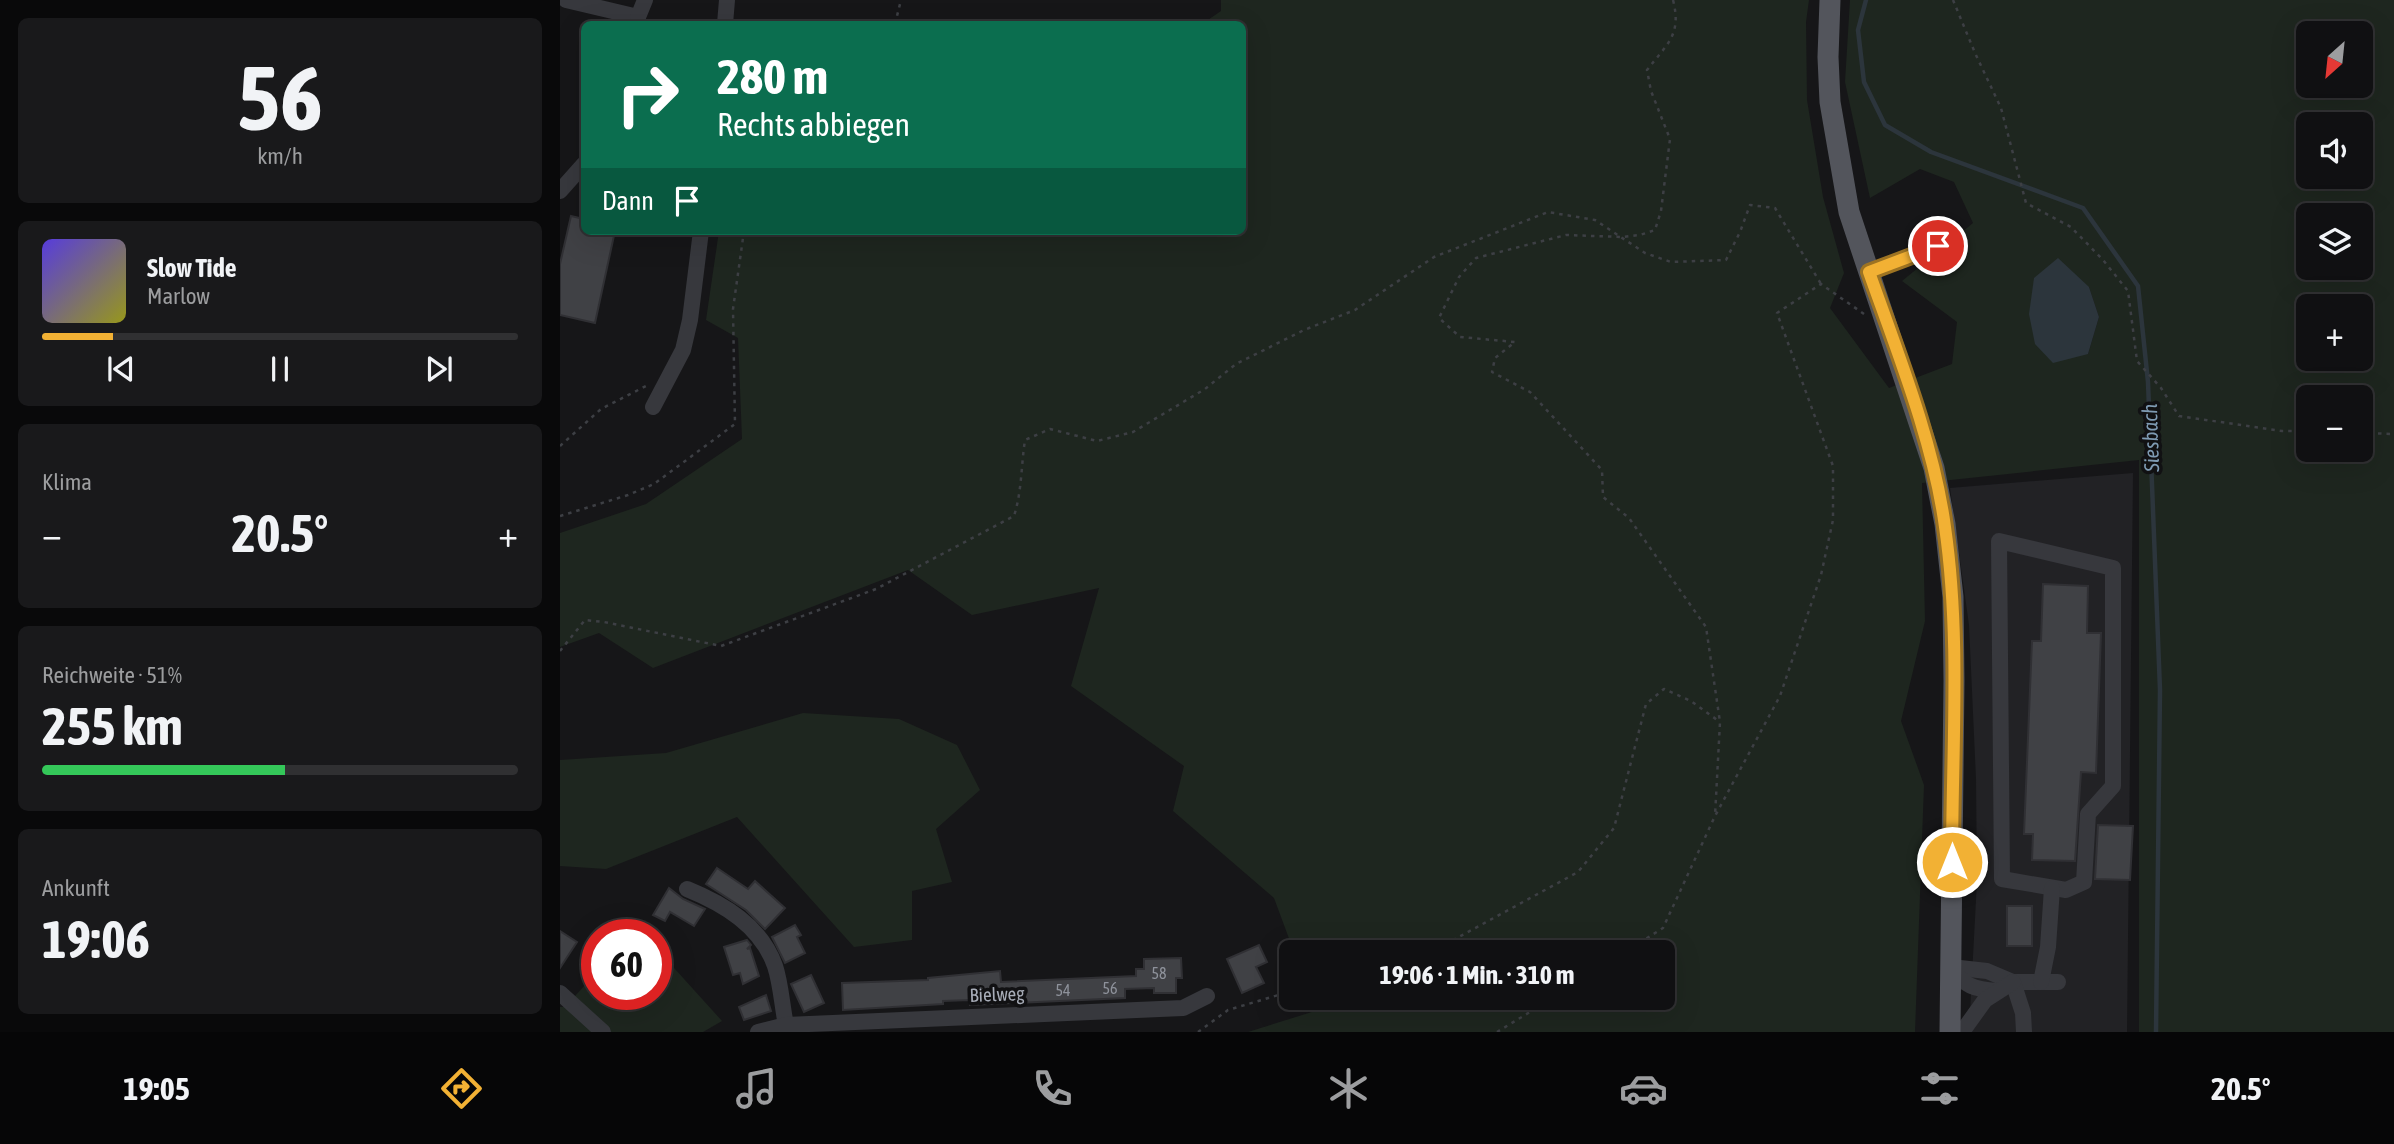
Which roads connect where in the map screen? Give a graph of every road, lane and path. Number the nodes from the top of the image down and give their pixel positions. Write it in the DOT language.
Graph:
graph roads {
  1 [pos="566,0"];
  2 [pos="645,0"];
  3 [pos="727,0"];
  4 [pos="901,0"];
  5 [pos="1674,0"];
  6 [pos="1830,0"];
  7 [pos="1953,0"];
  8 [pos="637,21"];
  9 [pos="725,21"];
  10 [pos="896,21"];
  11 [pos="581,167"];
  12 [pos="560,191"];
  13 [pos="701,235"];
  14 [pos="743,235"];
  15 [pos="1622,237"];
  16 [pos="1938,246"];
  17 [pos="1869,272"];
  18 [pos="1821,284"];
  19 [pos="1890,332"];
  20 [pos="671,373"];
  21 [pos="653,407"];
  22 [pos="2296,431"];
  23 [pos="2373,434"];
  24 [pos="2394,435"];
  25 [pos="560,446"];
  26 [pos="560,516"];
  27 [pos="560,651"];
  28 [pos="1720,722"];
  29 [pos="1715,817"];
  30 [pos="2052,888"];
  31 [pos="687,890"];
  32 [pos="1453,940"];
  33 [pos="1644,940"];
  34 [pos="1951,967"];
  35 [pos="2013,982"];
  36 [pos="2041,982"];
  37 [pos="2058,982"];
  38 [pos="1997,991"];
  39 [pos="560,993"];
  40 [pos="1279,995"];
  41 [pos="1207,996"];
  42 [pos="1533,1010"];
  43 [pos="786,1025"];
  44 [pos="603,1032"];
  45 [pos="758,1032"];
  46 [pos="1198,1032"];
  47 [pos="1497,1032"];
  48 [pos="1950,1032"];
  49 [pos="1962,1032"];
  50 [pos="2024,1032"];
  1 -- 8 [label="street"];
  2 -- 8 [label="street"];
  3 -- 9 [label="street"];
  4 -- 10 [label="path"];
  5 -- 15 [label="path"];
  6 -- 17 [label="main road"];
  7 -- 22 [label="path"];
  11 -- 12 [label="street"];
  13 -- 20 [label="street"];
  14 -- 26 [label="path"];
  15 -- 18 [label="path"];
  15 -- 27 [label="path"];
  15 -- 28 [label="path"];
  16 -- 17 [label="street"];
  17 -- 19 [label="main road"];
  18 -- 19 [label="path"];
  18 -- 29 [label="path"];
  19 -- 34 [label="main road"];
  20 -- 21 [label="street"];
  20 -- 25 [label="path"];
  23 -- 24 [label="path"];
  28 -- 29 [label="path"];
  28 -- 32 [label="path"];
  29 -- 33 [label="path"];
  30 -- 30 [label="street"];
  30 -- 36 [label="street"];
  31 -- 43 [label="street"];
  34 -- 35 [label="street"];
  34 -- 38 [label="street"];
  34 -- 48 [label="main road"];
  35 -- 36 [label="street"];
  35 -- 38 [label="street"];
  35 -- 50 [label="street"];
  36 -- 37 [label="street"];
  38 -- 49 [label="street"];
  39 -- 44 [label="street"];
  40 -- 46 [label="path"];
  41 -- 43 [label="street, Bielweg"];
  42 -- 47 [label="path"];
  43 -- 45 [label="street, Bielweg"];
}
